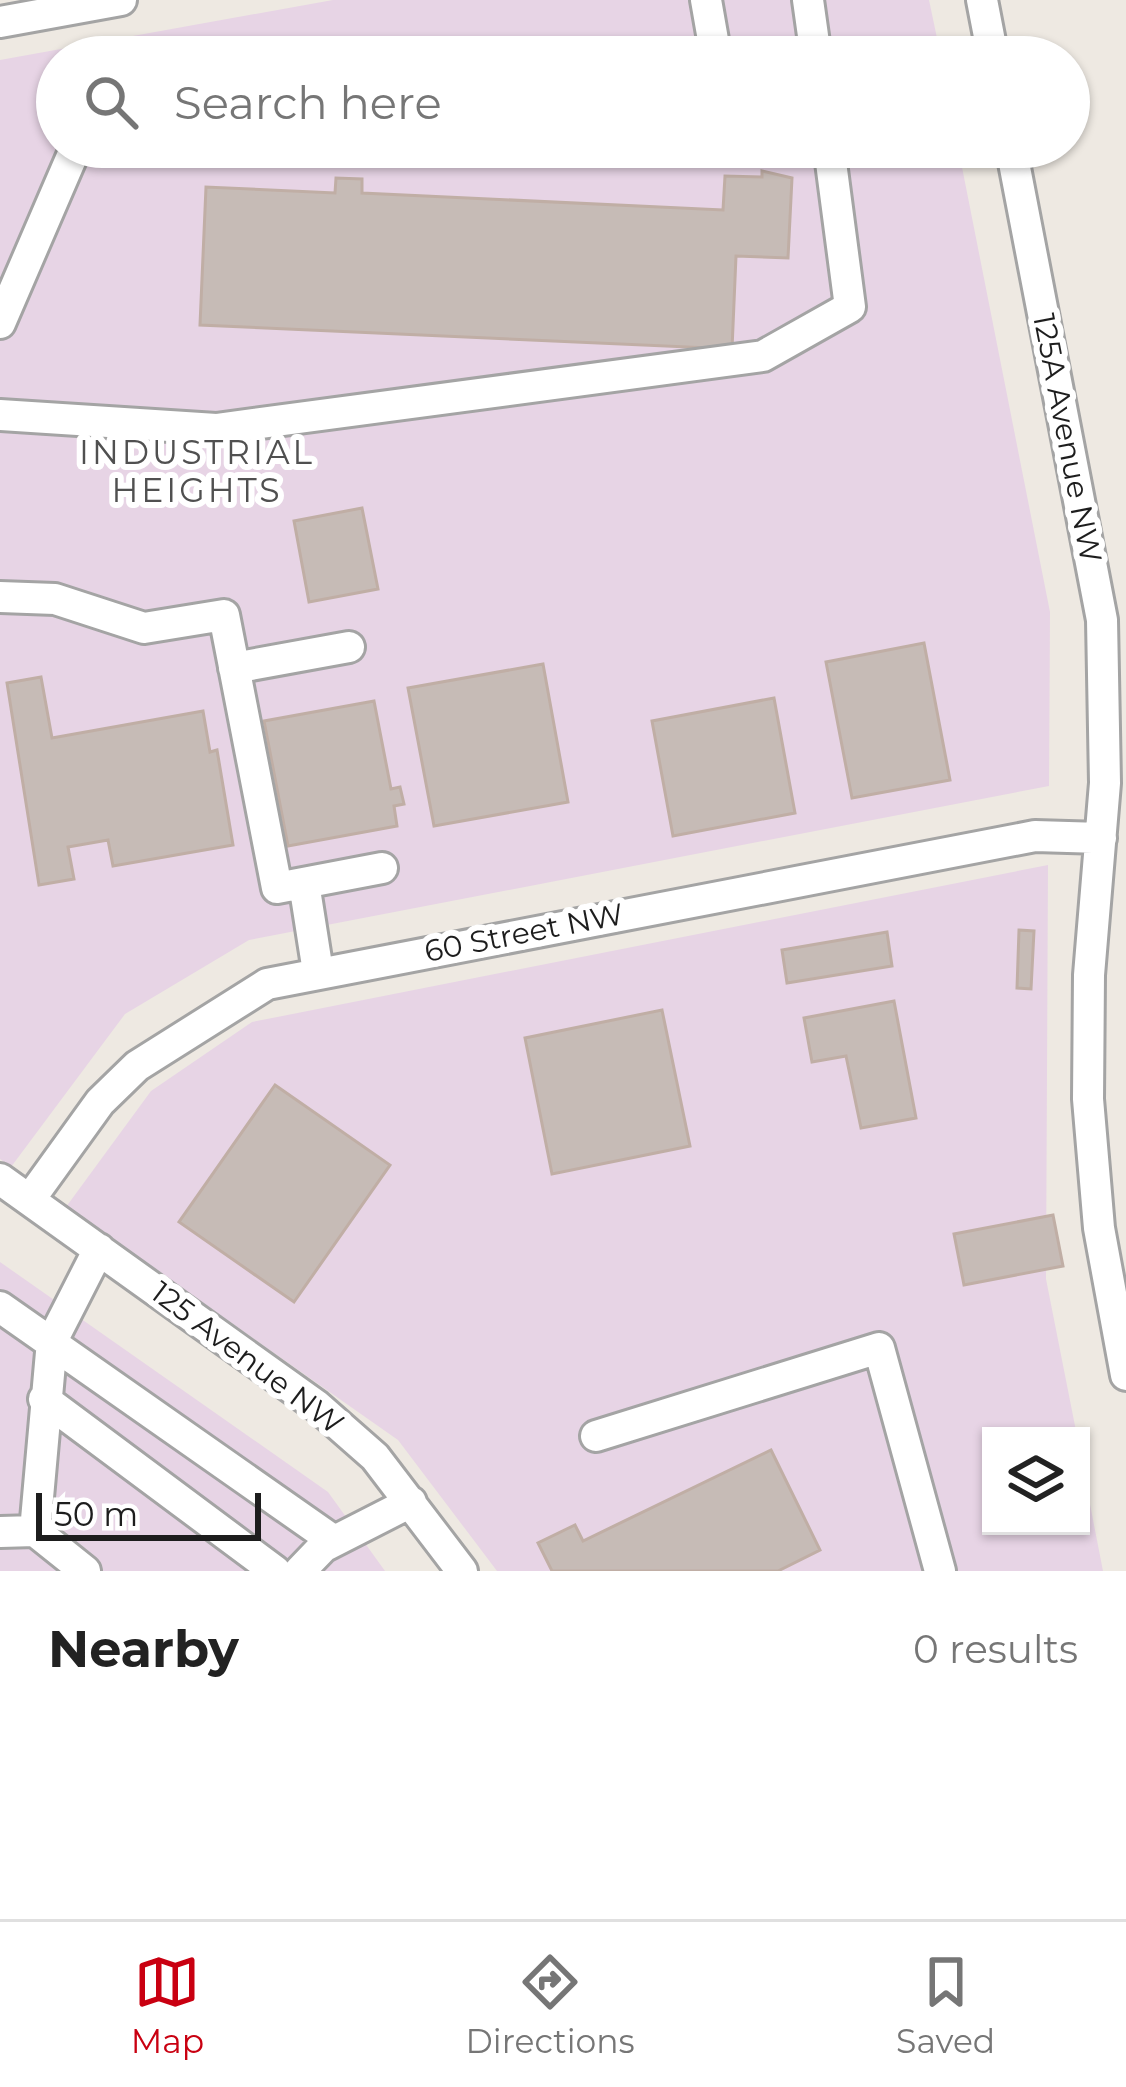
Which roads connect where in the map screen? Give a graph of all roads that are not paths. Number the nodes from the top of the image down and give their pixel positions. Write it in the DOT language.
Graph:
graph roads {
  1 [pos="121,0"];
  2 [pos="706,0"];
  3 [pos="808,0"];
  4 [pos="982,0"];
  5 [pos="0,22"];
  6 [pos="712,36"];
  7 [pos="813,36"];
  8 [pos="989,36"];
  9 [pos="67,168"];
  10 [pos="832,168"];
  11 [pos="1015,168"];
  12 [pos="0,323"];
  13 [pos="0,415"];
  14 [pos="0,597"];
  15 [pos="349,647"];
  16 [pos="234,668"];
  17 [pos="1101,838"];
  18 [pos="382,868"];
  19 [pos="304,883"];
  20 [pos="317,972"];
  21 [pos="0,1179"];
  22 [pos="30,1199"];
  23 [pos="99,1249"];
  24 [pos="3,1317"];
  25 [pos="52,1341"];
  26 [pos="1126,1375"];
  27 [pos="44,1400"];
  28 [pos="596,1436"];
  29 [pos="411,1502"];
  30 [pos="35,1531"];
  31 [pos="0,1532"];
  32 [pos="334,1541"];
  33 [pos="85,1571"];
  34 [pos="275,1571"];
  35 [pos="300,1571"];
  36 [pos="462,1571"];
  37 [pos="940,1571"];
  1 -- 5 [label="street"];
  2 -- 6 [label="street"];
  3 -- 7 [label="street"];
  4 -- 8 [label="street"];
  9 -- 12 [label="street"];
  10 -- 13 [label="street"];
  11 -- 17 [label="street, 125A Avenue NW"];
  14 -- 16 [label="street"];
  15 -- 16 [label="street"];
  16 -- 19 [label="street"];
  17 -- 20 [label="street, 60 Street NW"];
  17 -- 26 [label="street, 125A Avenue NW"];
  18 -- 19 [label="street"];
  19 -- 20 [label="street"];
  20 -- 22 [label="street, 60 Street NW"];
  21 -- 22 [label="street, 125 Avenue NW"];
  22 -- 23 [label="street, 125 Avenue NW"];
  23 -- 25 [label="street"];
  23 -- 29 [label="street, 125 Avenue NW"];
  24 -- 25 [label="street"];
  25 -- 27 [label="street"];
  25 -- 32 [label="street"];
  27 -- 30 [label="street"];
  27 -- 34 [label="street"];
  28 -- 37 [label="street"];
  29 -- 32 [label="street"];
  29 -- 36 [label="street, 125 Avenue NW"];
  30 -- 31 [label="street"];
  30 -- 33 [label="street"];
  32 -- 35 [label="street"];
}
